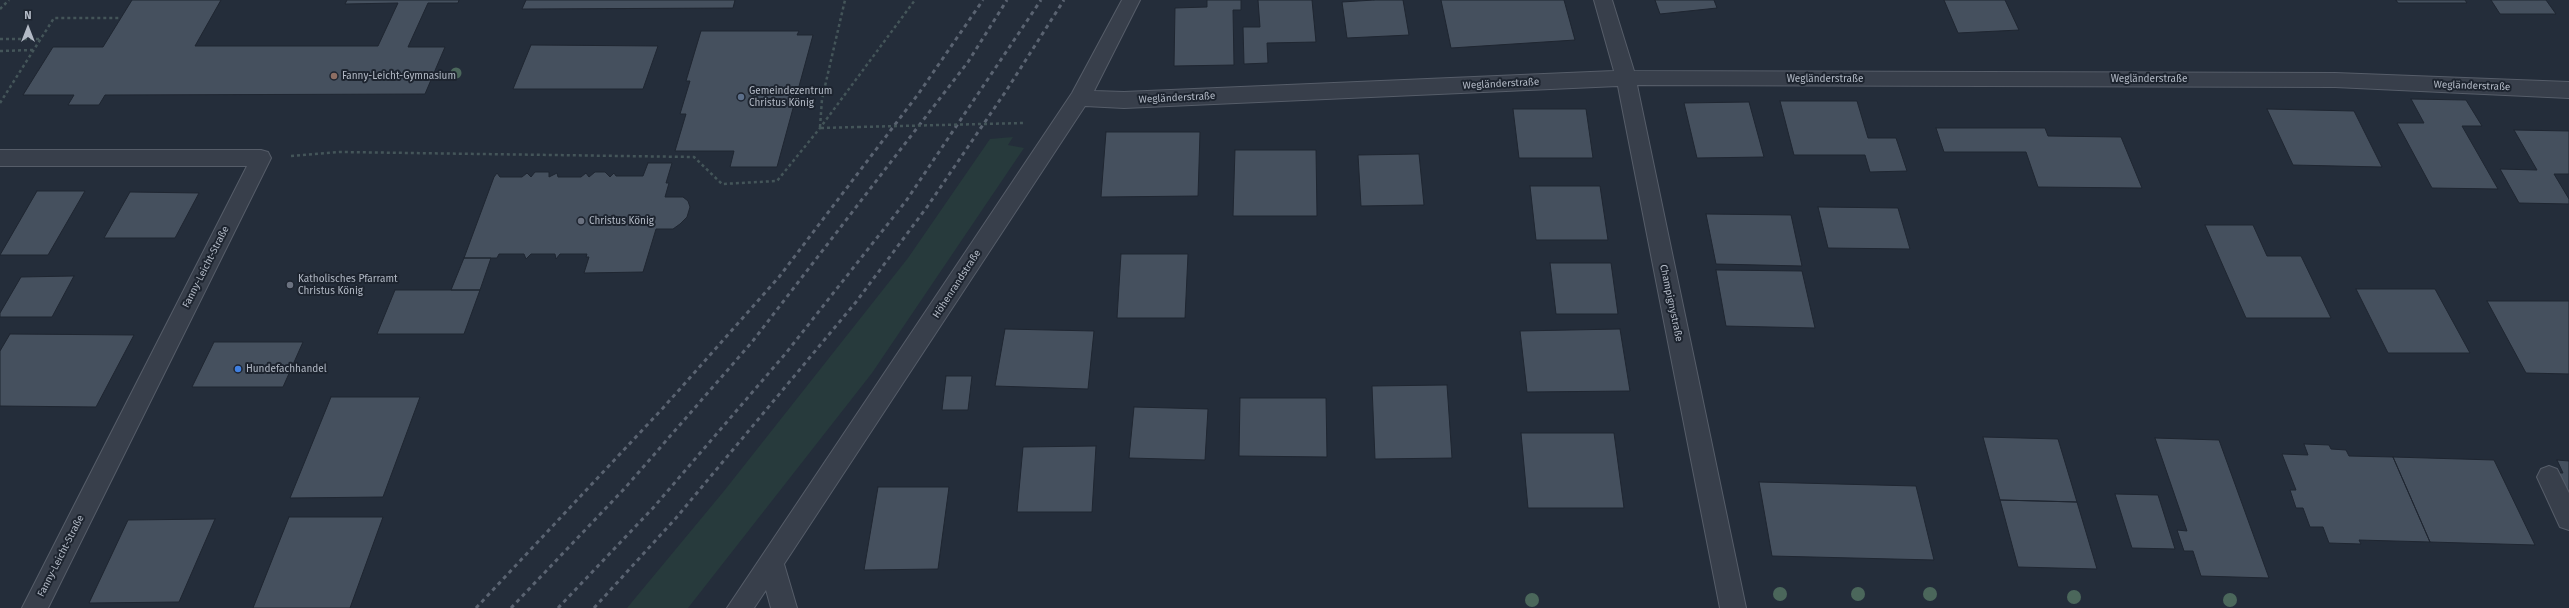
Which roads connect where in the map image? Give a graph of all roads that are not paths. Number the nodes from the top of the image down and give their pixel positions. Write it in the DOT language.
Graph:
graph roads {
  1 [pos="1131,0"];
  2 [pos="1603,0"];
  3 [pos="1626,78"];
  4 [pos="2569,90"];
  5 [pos="1080,98"];
  6 [pos="0,158"];
  7 [pos="2549,476"];
  8 [pos="2569,519"];
  9 [pos="771,562"];
  10 [pos="35,608"];
  11 [pos="740,608"];
  12 [pos="784,608"];
  13 [pos="1733,608"];
  1 -- 5 [label="street, Höhenrandstraße"];
  2 -- 3 [label="street, Champignystraße"];
  3 -- 4 [label="street, Wegländerstraße"];
  3 -- 5 [label="street, Wegländerstraße"];
  3 -- 13 [label="street, Champignystraße"];
  5 -- 9 [label="street, Höhenrandstraße"];
  6 -- 10 [label="street, Fanny-Leicht-Straße"];
  7 -- 8 [label="street"];
  9 -- 11 [label="street, Höhenrandstraße"];
  9 -- 12 [label="street"];
}
